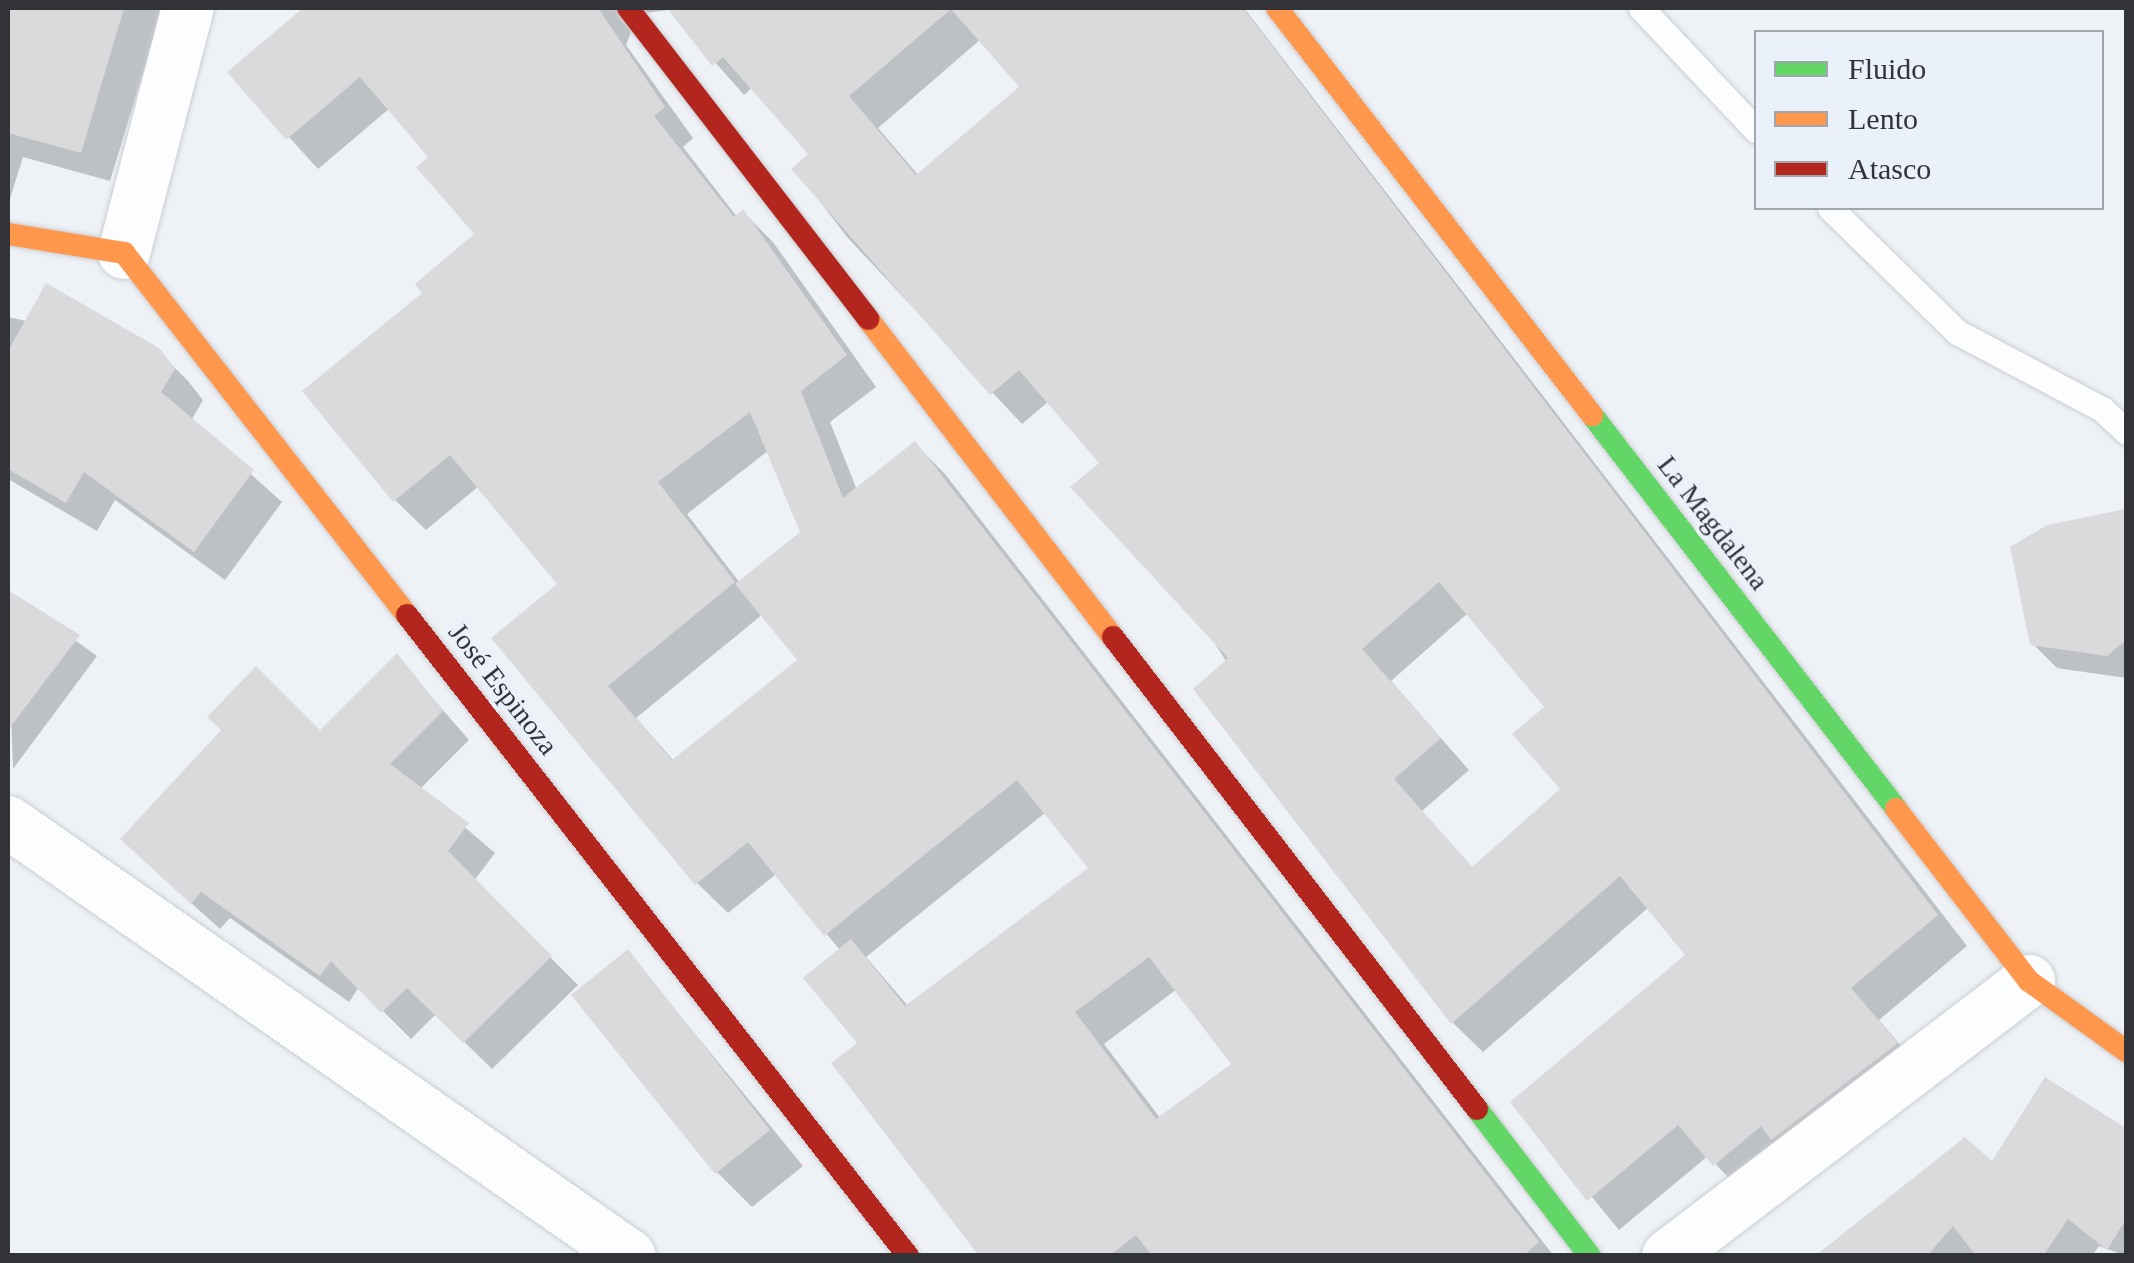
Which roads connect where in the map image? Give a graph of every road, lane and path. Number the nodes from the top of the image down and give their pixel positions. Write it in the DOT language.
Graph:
graph roads {
  1 [pos="188,8"];
  2 [pos="628,8"];
  3 [pos="1277,8"];
  4 [pos="1641,8"];
  5 [pos="1754,128"];
  6 [pos="1832,210"];
  7 [pos="8,234"];
  8 [pos="124,253"];
  9 [pos="2126,431"];
  10 [pos="8,822"];
  11 [pos="2029,981"];
  12 [pos="2126,1051"];
  13 [pos="630,1256"];
  14 [pos="908,1256"];
  15 [pos="1590,1256"];
  16 [pos="1668,1256"];
  1 -- 8 [label="street"];
  2 -- 15 [label="street"];
  3 -- 11 [label="street, La Magdalena"];
  4 -- 5 [label="lane"];
  6 -- 9 [label="lane"];
  7 -- 8 [label="street"];
  8 -- 14 [label="street, José Espinoza"];
  10 -- 13 [label="street"];
  11 -- 12 [label="street, La Magdalena"];
  11 -- 16 [label="street"];
}
